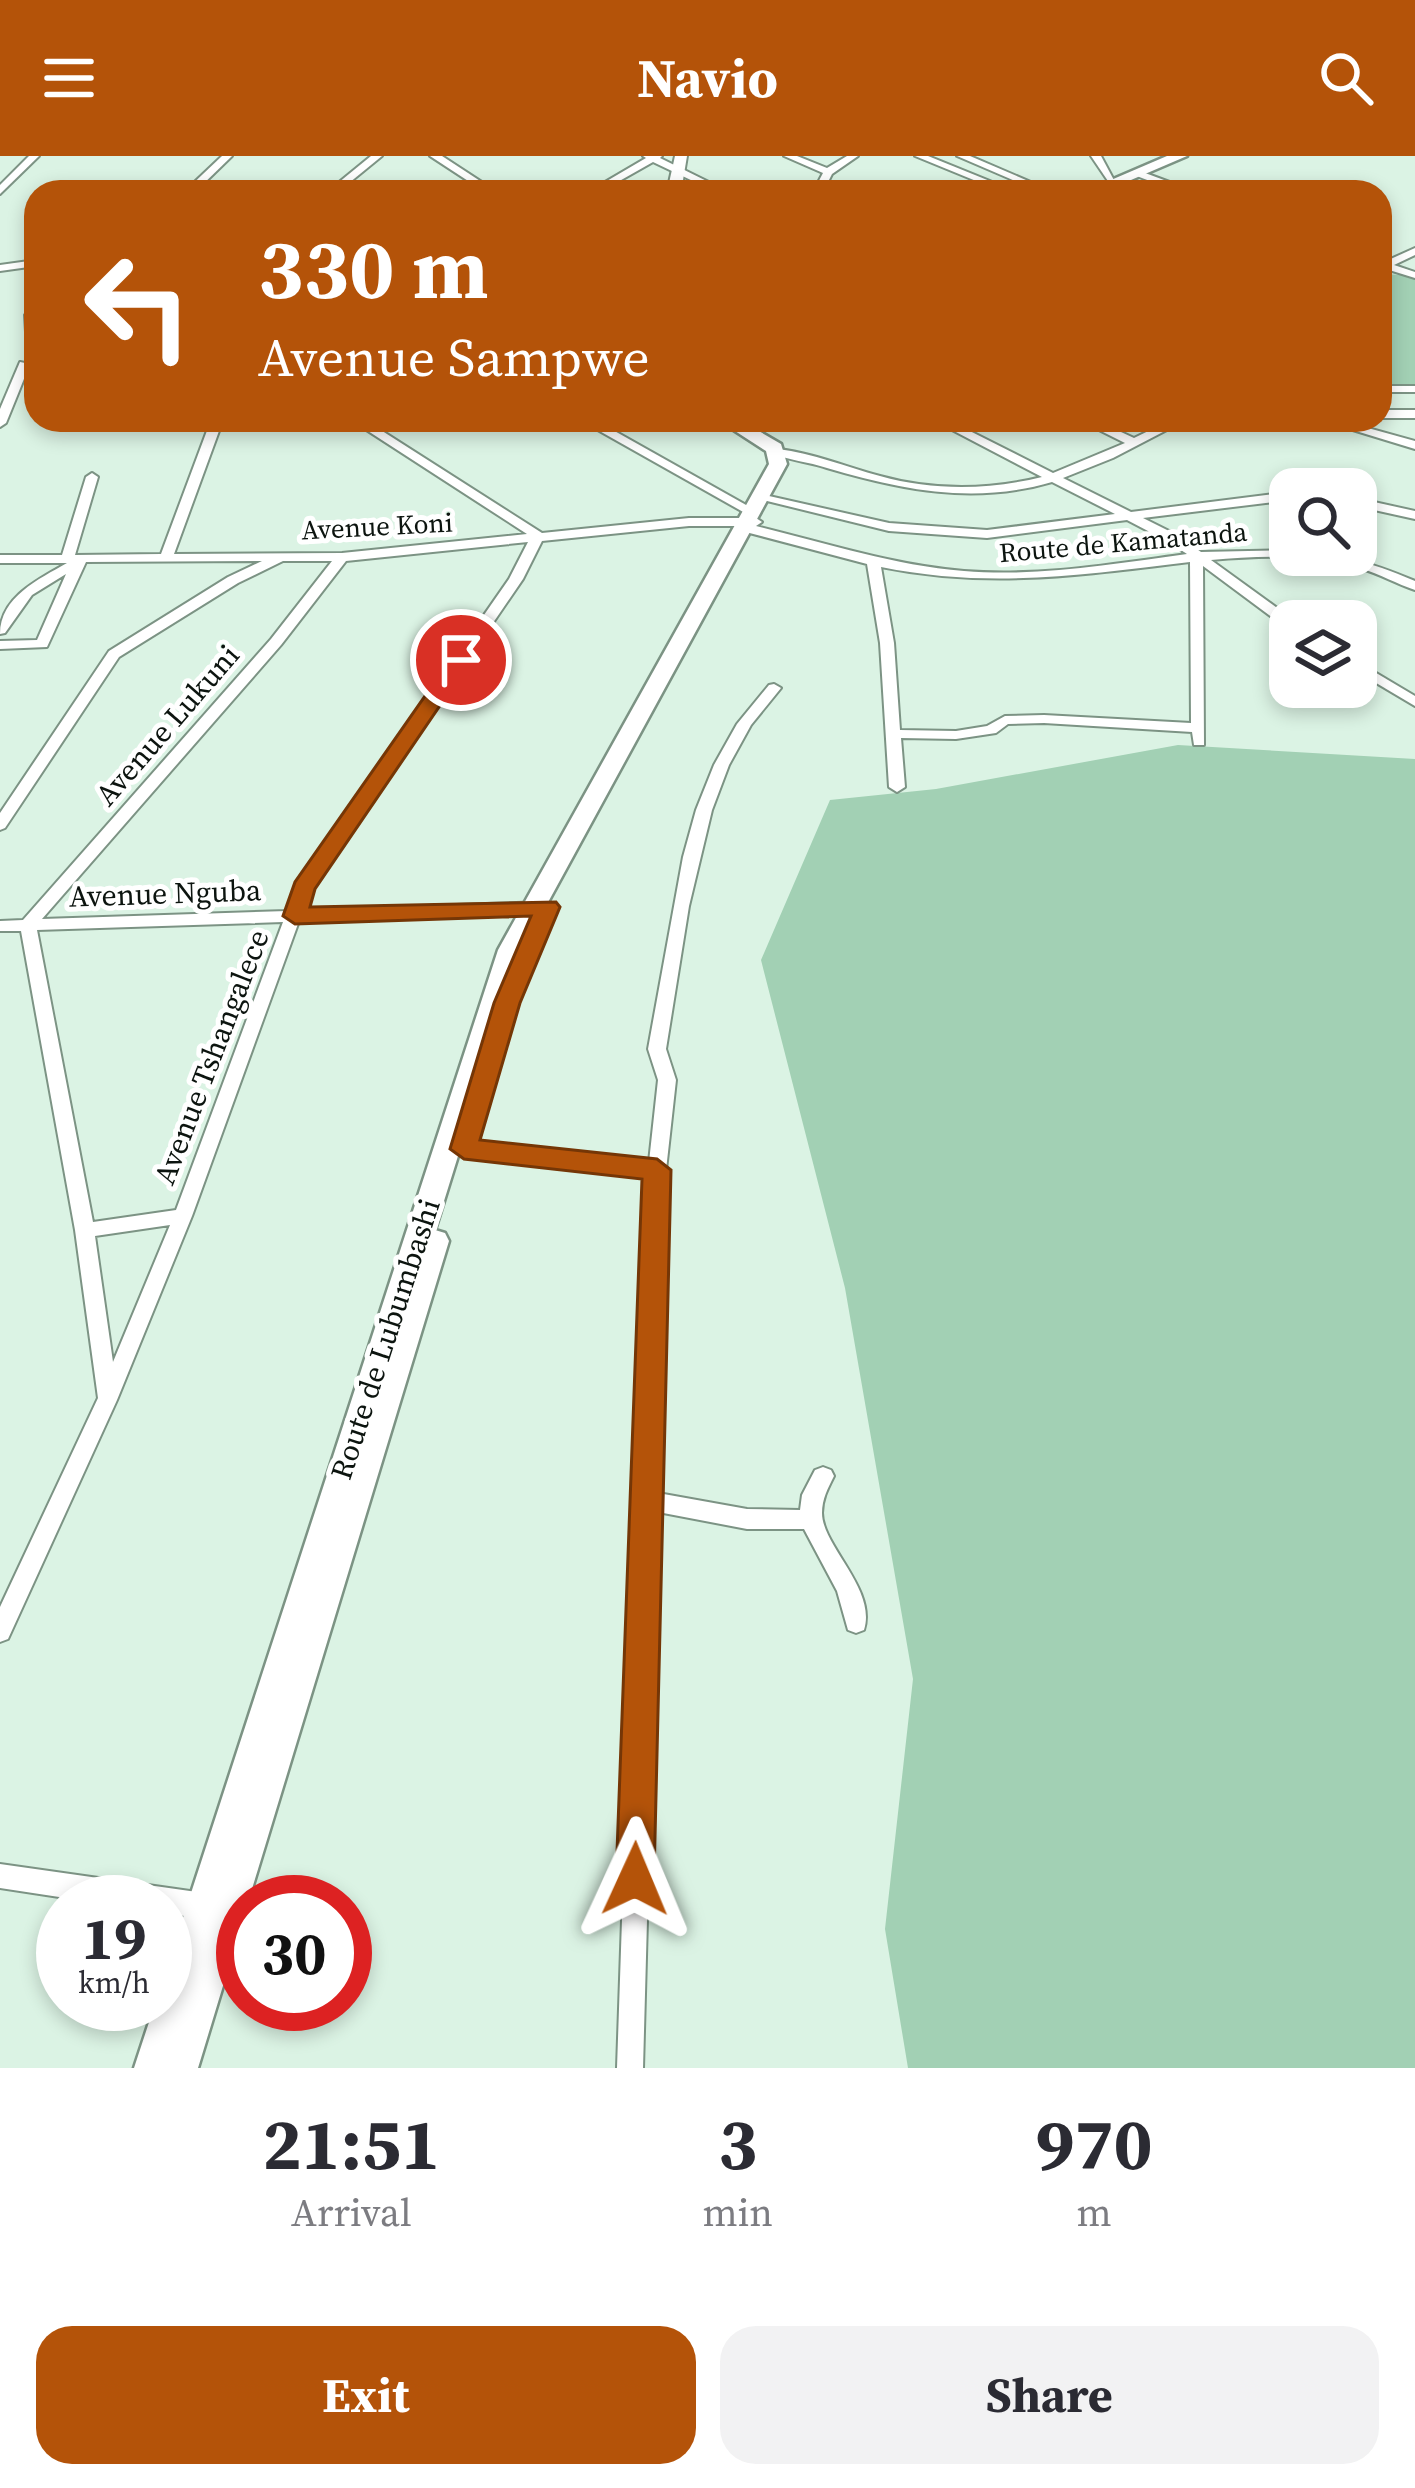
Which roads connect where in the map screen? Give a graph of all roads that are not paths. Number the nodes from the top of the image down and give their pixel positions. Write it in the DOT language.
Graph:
graph roads {
  1 [pos="34,156"];
  2 [pos="227,156"];
  3 [pos="377,156"];
  4 [pos="435,156"];
  5 [pos="789,156"];
  6 [pos="853,156"];
  7 [pos="920,156"];
  8 [pos="962,156"];
  9 [pos="1096,156"];
  10 [pos="1109,156"];
  11 [pos="1165,156"];
  12 [pos="1180,156"];
  13 [pos="653,157"];
  14 [pos="679,163"];
  15 [pos="828,172"];
  16 [pos="1121,177"];
  17 [pos="202,180"];
  18 [pos="347,180"];
  19 [pos="473,180"];
  20 [pos="614,180"];
  21 [pos="705,180"];
  22 [pos="824,180"];
  23 [pos="981,180"];
  24 [pos="1020,180"];
  25 [pos="1112,180"];
  26 [pos="1115,180"];
  27 [pos="1134,180"];
  28 [pos="0,191"];
  29 [pos="24,375"];
  30 [pos="0,423"];
  31 [pos="213,432"];
  32 [pos="376,432"];
  33 [pos="606,432"];
  34 [pos="749,432"];
  35 [pos="758,432"];
  36 [pos="963,432"];
  37 [pos="1111,432"];
  38 [pos="1157,432"];
  39 [pos="1367,432"];
  40 [pos="1135,443"];
  41 [pos="1415,446"];
  42 [pos="782,450"];
  43 [pos="92,477"];
  44 [pos="1059,480"];
  45 [pos="1269,499"];
  46 [pos="1377,507"];
  47 [pos="1415,515"];
  48 [pos="1133,517"];
  49 [pos="752,518"];
  50 [pos="538,536"];
  51 [pos="1196,554"];
  52 [pos="167,555"];
  53 [pos="280,555"];
  54 [pos="342,557"];
  55 [pos="76,559"];
  56 [pos="0,560"];
  57 [pos="873,561"];
  58 [pos="1415,586"];
  59 [pos="1269,610"];
  60 [pos="0,630"];
  61 [pos="0,645"];
  62 [pos="1377,678"];
  63 [pos="774,688"];
  64 [pos="1415,702"];
  65 [pos="895,734"];
  66 [pos="898,787"];
  67 [pos="0,824"];
  68 [pos="539,906"];
  69 [pos="295,916"];
  70 [pos="28,925"];
  71 [pos="0,926"];
  72 [pos="455,1148"];
  73 [pos="657,1170"];
  74 [pos="183,1216"];
  75 [pos="85,1230"];
  76 [pos="107,1400"];
  77 [pos="823,1476"];
  78 [pos="644,1500"];
  79 [pos="810,1520"];
  80 [pos="856,1623"];
  81 [pos="0,1632"];
  82 [pos="226,1875"];
  83 [pos="0,1876"];
  84 [pos="216,1908"];
  85 [pos="154,2068"];
  86 [pos="178,2068"];
  87 [pos="630,2068"];
  1 -- 28 [label="street"];
  2 -- 17 [label="street"];
  3 -- 18 [label="street"];
  4 -- 19 [label="street"];
  5 -- 15 [label="street"];
  6 -- 15 [label="street"];
  7 -- 23 [label="street"];
  8 -- 24 [label="street"];
  9 -- 16 [label="street"];
  10 -- 16 [label="street"];
  11 -- 16 [label="highway"];
  12 -- 16 [label="highway"];
  13 -- 14 [label="street"];
  13 -- 20 [label="street"];
  14 -- 21 [label="street"];
  15 -- 22 [label="street"];
  16 -- 25 [label="highway"];
  16 -- 26 [label="highway"];
  16 -- 27 [label="street"];
  29 -- 30 [label="street"];
  31 -- 52 [label="street"];
  32 -- 50 [label="street"];
  33 -- 49 [label="street"];
  34 -- 42 [label="highway"];
  35 -- 42 [label="highway"];
  36 -- 44 [label="street"];
  37 -- 40 [label="street"];
  38 -- 40 [label="street"];
  39 -- 41 [label="street"];
  40 -- 44 [label="street"];
  42 -- 44 [label="street"];
  42 -- 49 [label="highway, Route de Lubumbashi"];
  43 -- 55 [label="street"];
  44 -- 48 [label="street"];
  45 -- 48 [label="street"];
  46 -- 47 [label="street"];
  48 -- 49 [label="street"];
  48 -- 51 [label="street"];
  49 -- 50 [label="street, Avenue Koni"];
  49 -- 57 [label="street, Route de Kamatanda"];
  49 -- 68 [label="highway, Route de Lubumbashi"];
  50 -- 54 [label="street, Avenue Koni"];
  50 -- 69 [label="street, Avenue Tshangalece"];
  51 -- 57 [label="street, Route de Kamatanda"];
  51 -- 58 [label="street, Route de Kamatanda"];
  51 -- 59 [label="street"];
  51 -- 65 [label="street"];
  52 -- 53 [label="street, Avenue Koni"];
  52 -- 55 [label="street, Avenue Koni"];
  53 -- 54 [label="street, Avenue Koni"];
  53 -- 67 [label="street"];
  54 -- 70 [label="street, Avenue Lukuni"];
  55 -- 56 [label="street, Avenue Koni"];
  55 -- 60 [label="street"];
  55 -- 61 [label="street"];
  57 -- 65 [label="street"];
  62 -- 64 [label="street"];
  63 -- 73 [label="street"];
  65 -- 66 [label="street"];
  68 -- 69 [label="street, Avenue Nguba"];
  68 -- 72 [label="highway, Route de Lubumbashi"];
  69 -- 70 [label="street, Avenue Nguba"];
  69 -- 74 [label="street, Avenue Tshangalece"];
  70 -- 71 [label="street, Avenue Nguba"];
  70 -- 75 [label="street"];
  72 -- 73 [label="street"];
  72 -- 82 [label="highway, Route de Lubumbashi"];
  73 -- 78 [label="street"];
  74 -- 75 [label="street"];
  74 -- 76 [label="street, Avenue Tshangalece"];
  75 -- 76 [label="street"];
  76 -- 81 [label="street, Avenue Tshangalece"];
  77 -- 79 [label="street"];
  78 -- 79 [label="street"];
  78 -- 87 [label="street"];
  79 -- 80 [label="street"];
  83 -- 84 [label="street"];
  84 -- 85 [label="highway, Route de Lubumbashi"];
  84 -- 86 [label="highway, Route de Lubumbashi"];
}
